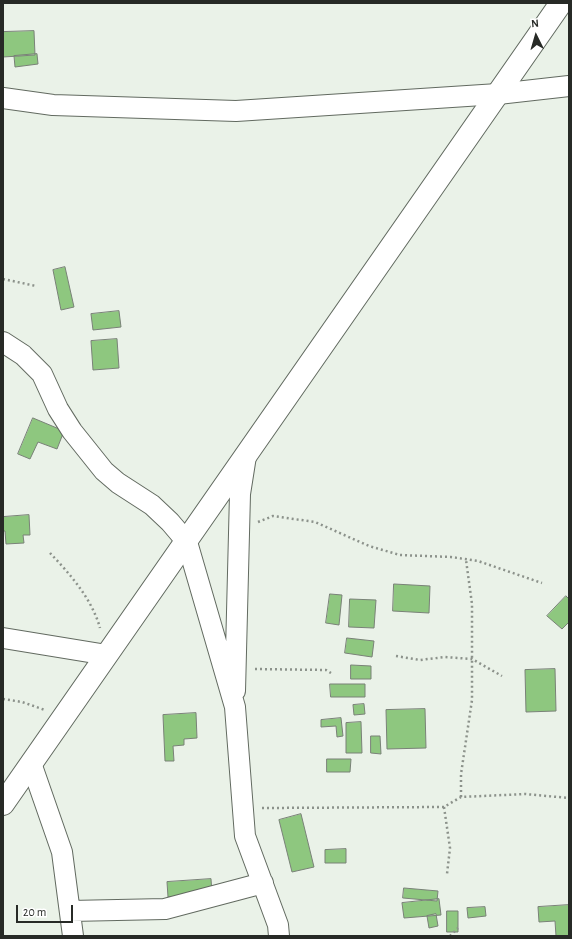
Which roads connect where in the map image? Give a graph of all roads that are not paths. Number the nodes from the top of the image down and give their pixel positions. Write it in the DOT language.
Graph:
graph roads {
  1 [pos="560,3"];
  2 [pos="569,86"];
  3 [pos="498,94"];
  4 [pos="3,98"];
  5 [pos="5,345"];
  6 [pos="246,456"];
  7 [pos="187,542"];
  8 [pos="3,638"];
  9 [pos="107,655"];
  10 [pos="235,707"];
  11 [pos="31,763"];
  12 [pos="3,804"];
  13 [pos="263,883"];
  14 [pos="70,912"];
  15 [pos="73,936"];
  16 [pos="279,936"];
  1 -- 3 [label="street"];
  2 -- 3 [label="street"];
  3 -- 4 [label="street"];
  3 -- 6 [label="street"];
  5 -- 7 [label="street"];
  6 -- 7 [label="street"];
  6 -- 10 [label="street"];
  7 -- 9 [label="street"];
  7 -- 10 [label="street"];
  8 -- 9 [label="street"];
  9 -- 11 [label="street"];
  10 -- 13 [label="street"];
  11 -- 12 [label="street"];
  11 -- 14 [label="street"];
  13 -- 14 [label="street"];
  13 -- 16 [label="street"];
  14 -- 15 [label="street"];
}
